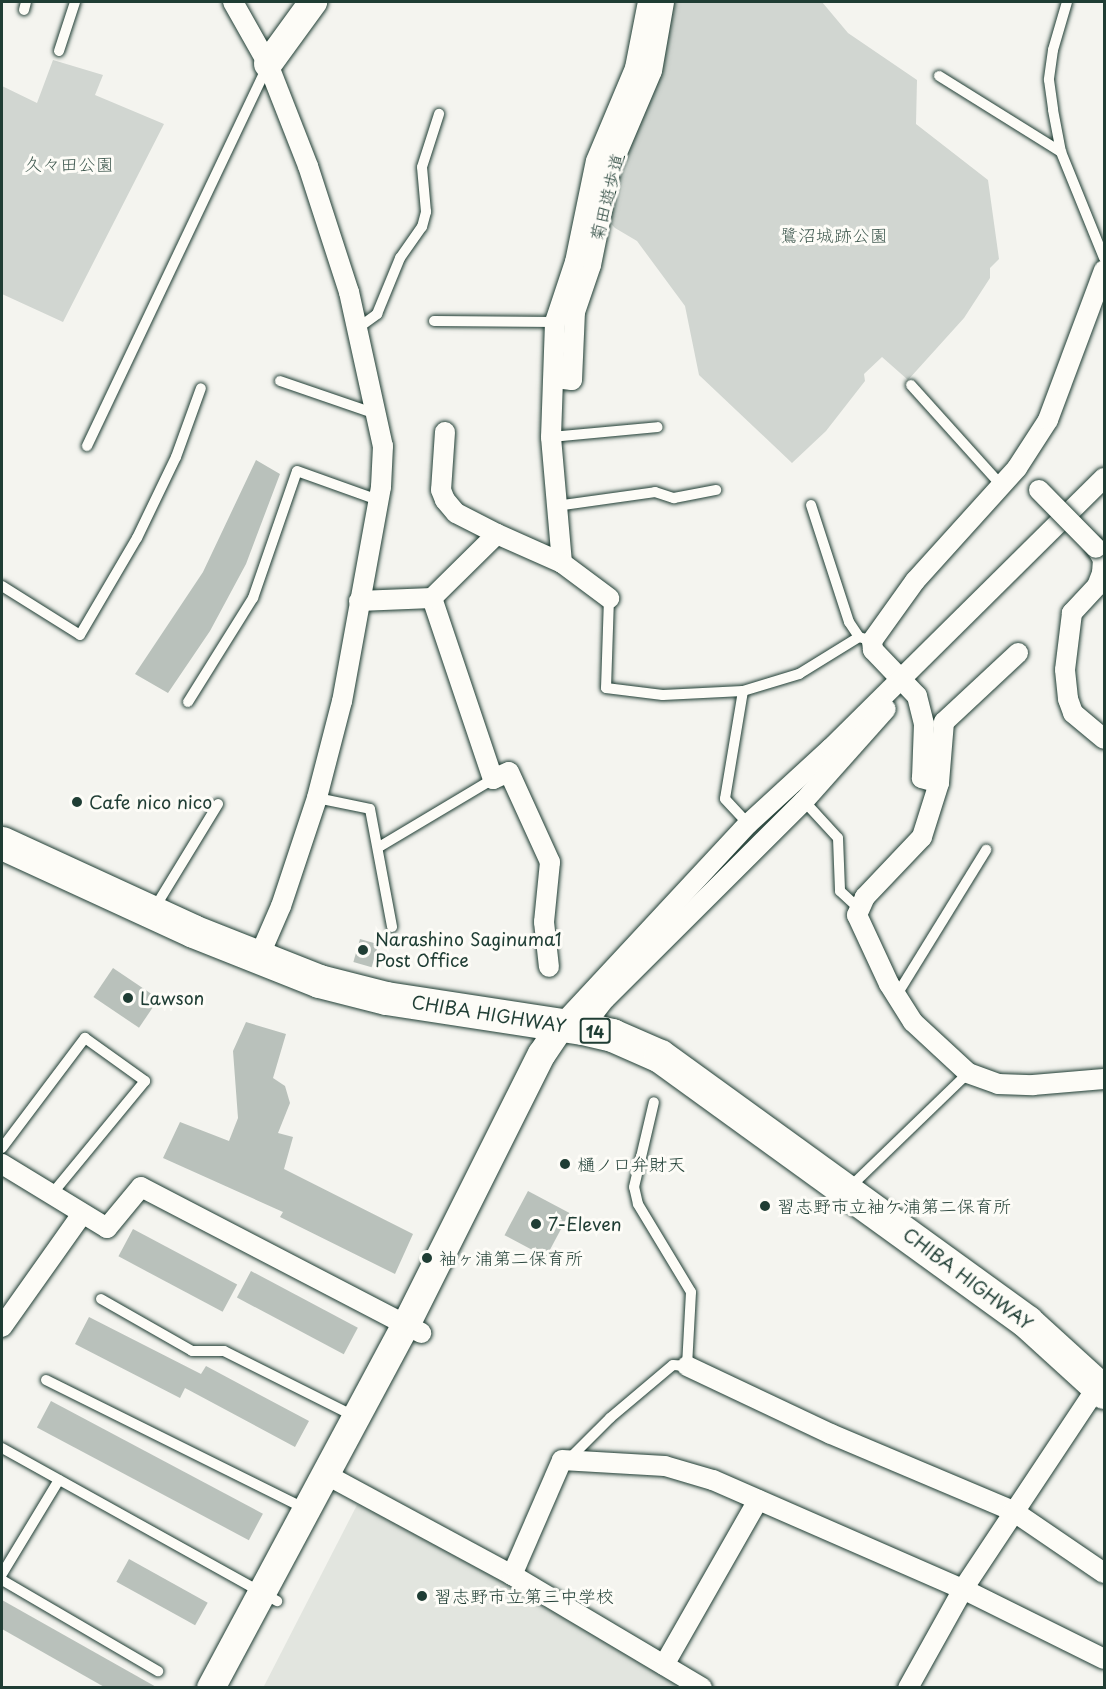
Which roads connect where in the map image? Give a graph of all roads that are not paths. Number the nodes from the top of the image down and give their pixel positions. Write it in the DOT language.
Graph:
graph roads {
  1 [pos="75,2"];
  2 [pos="233,2"];
  3 [pos="313,2"];
  4 [pos="648,2"];
  5 [pos="664,2"];
  6 [pos="1067,2"];
  7 [pos="58,51"];
  8 [pos="268,64"];
  9 [pos="939,76"];
  10 [pos="439,114"];
  11 [pos="1061,152"];
  12 [pos="1104,258"];
  13 [pos="1104,270"];
  14 [pos="434,321"];
  15 [pos="555,322"];
  16 [pos="358,328"];
  17 [pos="555,378"];
  18 [pos="280,381"];
  19 [pos="911,384"];
  20 [pos="201,388"];
  21 [pos="377,414"];
  22 [pos="658,427"];
  23 [pos="445,432"];
  24 [pos="551,437"];
  25 [pos="87,446"];
  26 [pos="1017,468"];
  27 [pos="1104,478"];
  28 [pos="1002,486"];
  29 [pos="716,490"];
  30 [pos="1104,495"];
  31 [pos="378,500"];
  32 [pos="811,505"];
  33 [pos="556,506"];
  34 [pos="497,534"];
  35 [pos="562,563"];
  36 [pos="2,586"];
  37 [pos="432,598"];
  38 [pos="609,598"];
  39 [pos="359,601"];
  40 [pos="865,639"];
  41 [pos="1018,653"];
  42 [pos="905,680"];
  43 [pos="743,691"];
  44 [pos="188,702"];
  45 [pos="1104,739"];
  46 [pos="493,778"];
  47 [pos="939,783"];
  48 [pos="317,798"];
  49 [pos="804,801"];
  50 [pos="218,804"];
  51 [pos="748,824"];
  52 [pos="3,846"];
  53 [pos="379,847"];
  54 [pos="986,850"];
  55 [pos="857,907"];
  56 [pos="152,912"];
  57 [pos="392,927"];
  58 [pos="258,959"];
  59 [pos="549,967"];
  60 [pos="896,996"];
  61 [pos="572,1026"];
  62 [pos="968,1073"];
  63 [pos="1104,1079"];
  64 [pos="654,1102"];
  65 [pos="2,1161"];
  66 [pos="848,1189"];
  67 [pos="51,1195"];
  68 [pos="82,1214"];
  69 [pos="100,1299"];
  70 [pos="2,1327"];
  71 [pos="413,1329"];
  72 [pos="687,1366"];
  73 [pos="46,1380"];
  74 [pos="1101,1389"];
  75 [pos="356,1417"];
  76 [pos="2,1448"];
  77 [pos="570,1458"];
  78 [pos="59,1479"];
  79 [pos="333,1479"];
  80 [pos="758,1500"];
  81 [pos="306,1510"];
  82 [pos="1014,1511"];
  83 [pos="1104,1573"];
  84 [pos="2,1574"];
  85 [pos="512,1575"];
  86 [pos="2,1580"];
  87 [pos="963,1589"];
  88 [pos="270,1596"];
  89 [pos="1104,1659"];
  90 [pos="664,1665"];
  91 [pos="158,1671"];
  92 [pos="210,1688"];
  93 [pos="231,1688"];
  94 [pos="702,1688"];
  95 [pos="908,1688"];
  1 -- 7 [label="lane"];
  2 -- 8 [label="street"];
  3 -- 8 [label="street"];
  4 -- 15 [label="street"];
  5 -- 17 [label="street, 菊田遊歩道"];
  6 -- 11 [label="lane"];
  8 -- 16 [label="street"];
  8 -- 25 [label="lane"];
  9 -- 11 [label="lane"];
  10 -- 16 [label="lane"];
  11 -- 12 [label="lane"];
  13 -- 26 [label="street"];
  14 -- 15 [label="lane"];
  15 -- 17 [label="street"];
  16 -- 21 [label="street"];
  17 -- 24 [label="street"];
  18 -- 21 [label="lane"];
  19 -- 28 [label="lane"];
  20 -- 36 [label="lane"];
  21 -- 31 [label="street"];
  22 -- 24 [label="lane"];
  23 -- 34 [label="street"];
  24 -- 33 [label="street"];
  26 -- 28 [label="street"];
  26 -- 45 [label="street, bridge"];
  27 -- 42 [label="street"];
  28 -- 40 [label="street"];
  29 -- 33 [label="lane"];
  30 -- 42 [label="street"];
  31 -- 39 [label="street"];
  31 -- 44 [label="lane"];
  32 -- 40 [label="lane"];
  33 -- 35 [label="street"];
  34 -- 35 [label="street"];
  34 -- 37 [label="street"];
  35 -- 38 [label="street"];
  37 -- 39 [label="street"];
  37 -- 46 [label="street"];
  38 -- 43 [label="lane"];
  39 -- 48 [label="street"];
  40 -- 42 [label="street"];
  40 -- 43 [label="lane"];
  41 -- 47 [label="street"];
  42 -- 47 [label="street"];
  42 -- 49 [label="street"];
  42 -- 51 [label="street"];
  43 -- 51 [label="lane"];
  46 -- 53 [label="lane"];
  46 -- 59 [label="street"];
  47 -- 55 [label="street"];
  48 -- 53 [label="lane"];
  48 -- 58 [label="street"];
  49 -- 55 [label="lane"];
  49 -- 61 [label="street"];
  50 -- 56 [label="lane"];
  51 -- 61 [label="street"];
  52 -- 56 [label="highway, CHIBA HIGHWAY / 14"];
  53 -- 57 [label="lane"];
  54 -- 60 [label="lane"];
  55 -- 60 [label="street"];
  56 -- 58 [label="highway, CHIBA HIGHWAY / 14"];
  58 -- 61 [label="highway, CHIBA HIGHWAY / 14"];
  60 -- 62 [label="street"];
  61 -- 66 [label="highway, CHIBA HIGHWAY / 14"];
  61 -- 71 [label="street"];
  62 -- 63 [label="street"];
  62 -- 66 [label="lane"];
  64 -- 72 [label="lane"];
  65 -- 67 [label="street"];
  65 -- 67 [label="lane"];
  66 -- 74 [label="highway, CHIBA HIGHWAY / 14"];
  67 -- 68 [label="street"];
  68 -- 70 [label="street"];
  68 -- 71 [label="street"];
  69 -- 75 [label="lane"];
  71 -- 75 [label="street"];
  71 -- 79 [label="street"];
  72 -- 77 [label="lane"];
  72 -- 82 [label="street"];
  73 -- 81 [label="lane"];
  74 -- 82 [label="street"];
  75 -- 79 [label="street"];
  76 -- 78 [label="lane"];
  77 -- 80 [label="street"];
  77 -- 85 [label="street"];
  78 -- 84 [label="lane"];
  78 -- 88 [label="lane"];
  79 -- 81 [label="street"];
  79 -- 85 [label="street"];
  79 -- 88 [label="street"];
  80 -- 87 [label="street"];
  80 -- 90 [label="street"];
  81 -- 88 [label="street"];
  82 -- 83 [label="street"];
  82 -- 87 [label="street"];
  85 -- 90 [label="street"];
  86 -- 91 [label="lane"];
  87 -- 89 [label="street"];
  87 -- 95 [label="street"];
  88 -- 92 [label="street"];
  88 -- 93 [label="street"];
  90 -- 94 [label="street"];
}
